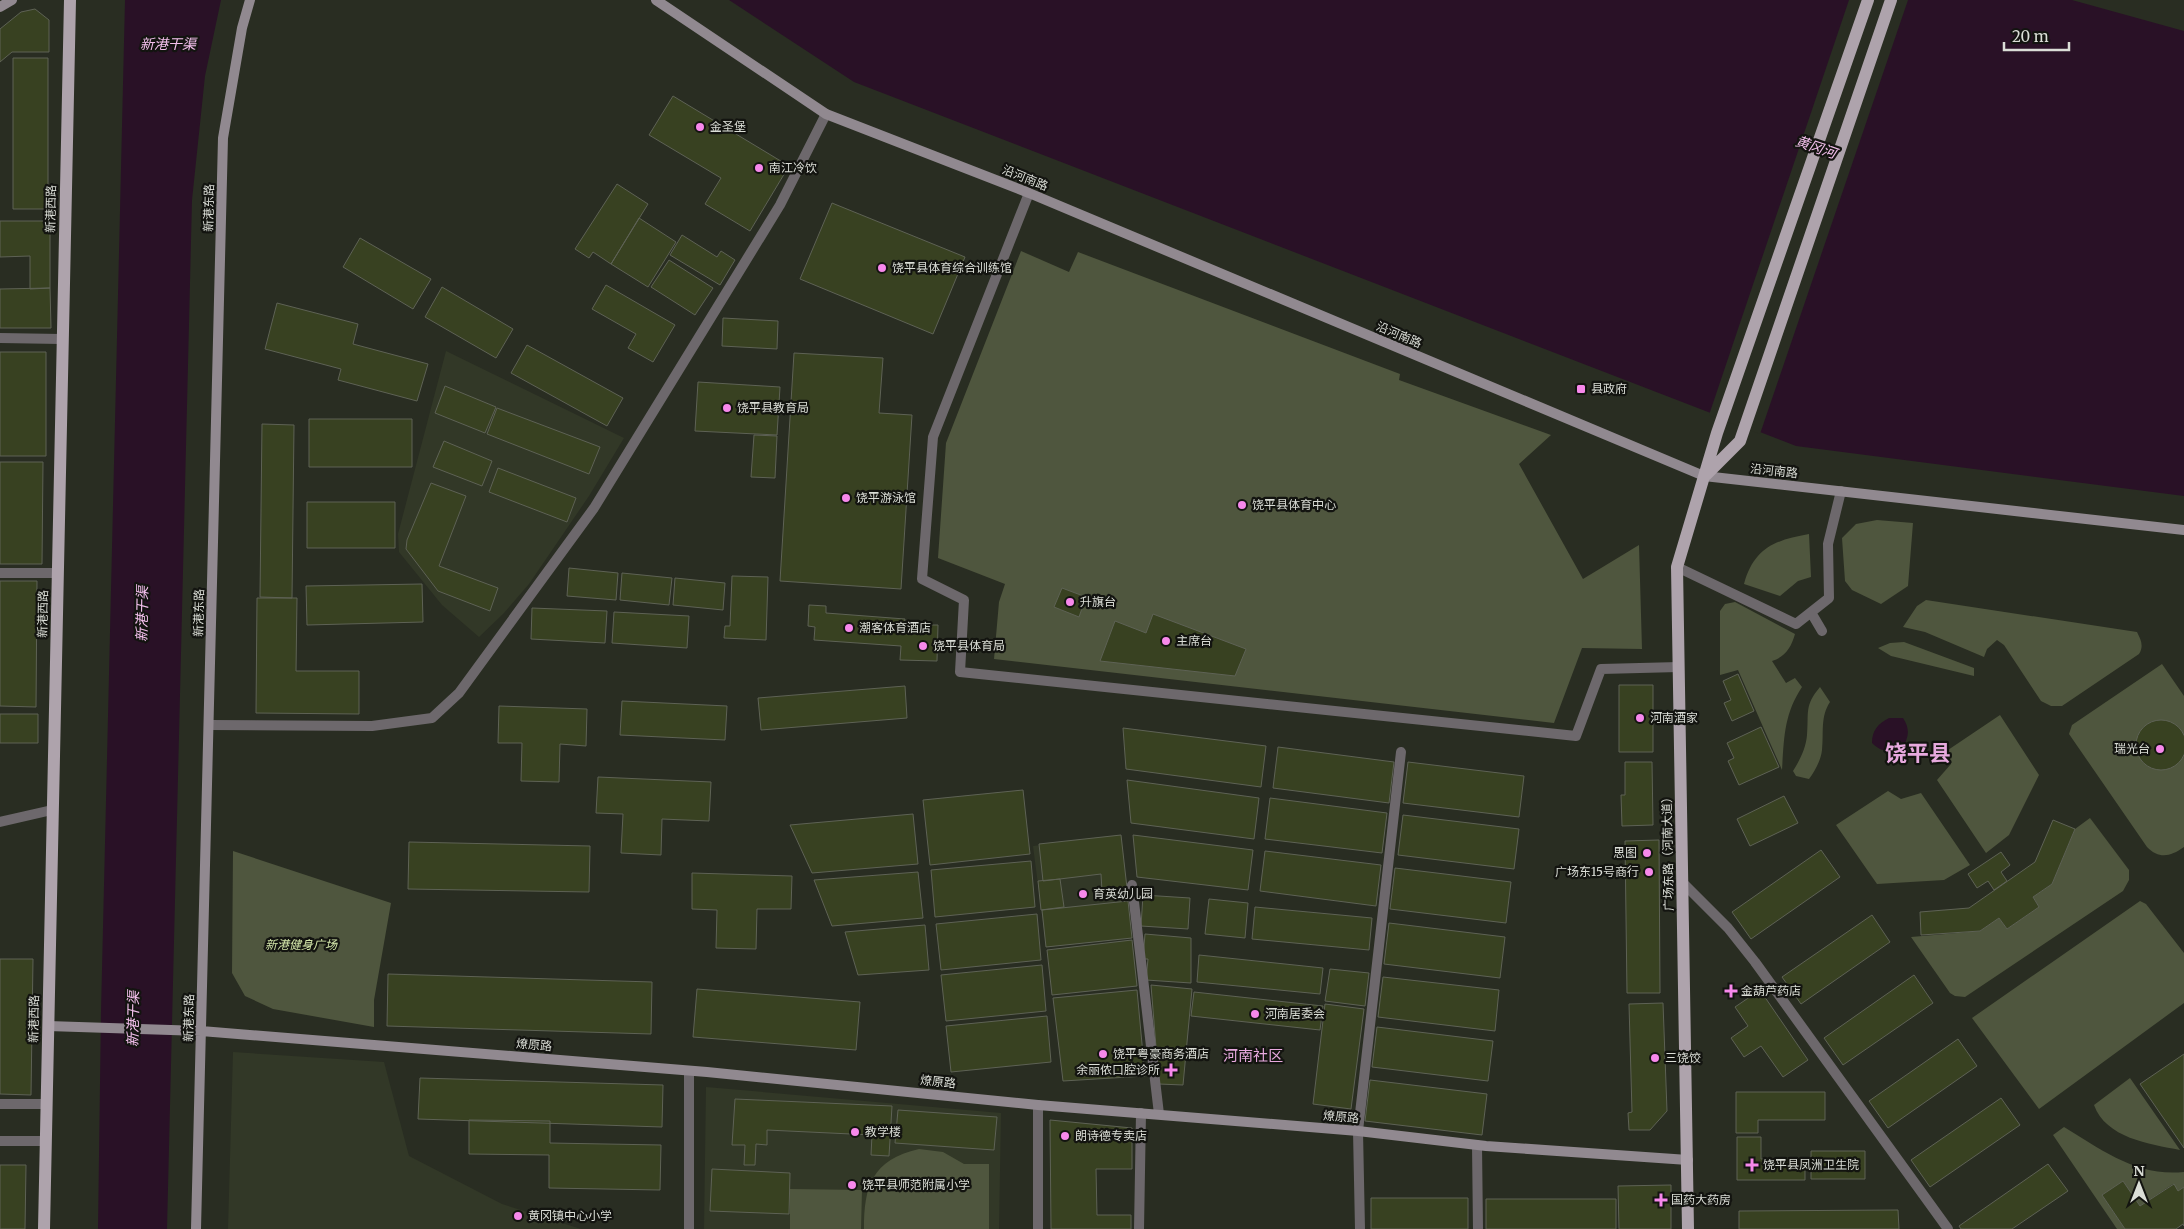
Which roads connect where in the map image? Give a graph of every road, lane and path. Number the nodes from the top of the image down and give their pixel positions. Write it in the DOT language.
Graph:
graph roads {
  1 [pos="12,0"];
  2 [pos="70,0"];
  3 [pos="250,0"];
  4 [pos="656,0"];
  5 [pos="1868,0"];
  6 [pos="1891,0"];
  7 [pos="0,7"];
  8 [pos="826,114"];
  9 [pos="1029,193"];
  10 [pos="0,338"];
  11 [pos="61,339"];
  12 [pos="1704,476"];
  13 [pos="1841,491"];
  14 [pos="2184,530"];
  15 [pos="1677,566"];
  16 [pos="0,573"];
  17 [pos="58,573"];
  18 [pos="1812,614"];
  19 [pos="1822,631"];
  20 [pos="1679,667"];
  21 [pos="209,725"];
  22 [pos="1401,752"];
  23 [pos="52,810"];
  24 [pos="0,822"];
  25 [pos="1682,883"];
  26 [pos="1132,885"];
  27 [pos="48,1026"];
  28 [pos="201,1031"];
  29 [pos="690,1071"];
  30 [pos="0,1104"];
  31 [pos="46,1104"];
  32 [pos="1038,1105"];
  33 [pos="1141,1114"];
  34 [pos="1159,1114"];
  35 [pos="1358,1131"];
  36 [pos="0,1141"];
  37 [pos="46,1141"];
  38 [pos="1476,1145"];
  39 [pos="1688,1160"];
  40 [pos="44,1229"];
  41 [pos="196,1229"];
  42 [pos="688,1229"];
  43 [pos="1038,1229"];
  44 [pos="1139,1229"];
  45 [pos="1360,1229"];
  46 [pos="1478,1229"];
  47 [pos="1688,1229"];
  48 [pos="1948,1229"];
  1 -- 7 [label="main road"];
  2 -- 11 [label="main road, 新港西路"];
  3 -- 21 [label="main road, 新港东路"];
  4 -- 8 [label="main road, 沿河南路"];
  5 -- 12 [label="main road, 广场东路（河南大道）"];
  6 -- 12 [label="main road"];
  8 -- 9 [label="main road, 沿河南路"];
  8 -- 21 [label="street"];
  9 -- 12 [label="main road, 沿河南路"];
  9 -- 20 [label="street"];
  10 -- 11 [label="street"];
  11 -- 17 [label="main road, 新港西路"];
  12 -- 13 [label="main road, 沿河南路"];
  12 -- 15 [label="main road, 广场东路（河南大道）"];
  13 -- 14 [label="main road, 沿河南路"];
  13 -- 18 [label="street"];
  15 -- 18 [label="street"];
  15 -- 20 [label="main road, 广场东路（河南大道）"];
  16 -- 17 [label="street"];
  17 -- 23 [label="main road, 新港西路"];
  18 -- 19 [label="street"];
  20 -- 25 [label="main road, 广场东路（河南大道）"];
  21 -- 28 [label="main road, 新港东路"];
  22 -- 35 [label="street"];
  23 -- 24 [label="street"];
  23 -- 27 [label="main road, 新港西路"];
  25 -- 39 [label="main road, 广场东路（河南大道）"];
  25 -- 48 [label="street"];
  26 -- 34 [label="street"];
  27 -- 28 [label="main road, 燎原路"];
  27 -- 31 [label="main road, 新港西路"];
  28 -- 29 [label="main road, 燎原路"];
  28 -- 41 [label="main road, 新港东路"];
  29 -- 32 [label="main road, 燎原路"];
  29 -- 42 [label="street"];
  30 -- 31 [label="street"];
  31 -- 37 [label="main road, 新港西路"];
  32 -- 33 [label="main road, 燎原路"];
  32 -- 43 [label="street"];
  33 -- 34 [label="main road, 燎原路"];
  33 -- 44 [label="street"];
  34 -- 35 [label="main road, 燎原路"];
  35 -- 38 [label="main road, 燎原路"];
  35 -- 45 [label="street"];
  36 -- 37 [label="street"];
  37 -- 40 [label="main road, 新港西路"];
  38 -- 39 [label="main road, 燎原路"];
  38 -- 46 [label="street"];
  39 -- 47 [label="main road, 广场东路（河南大道）"];
}
